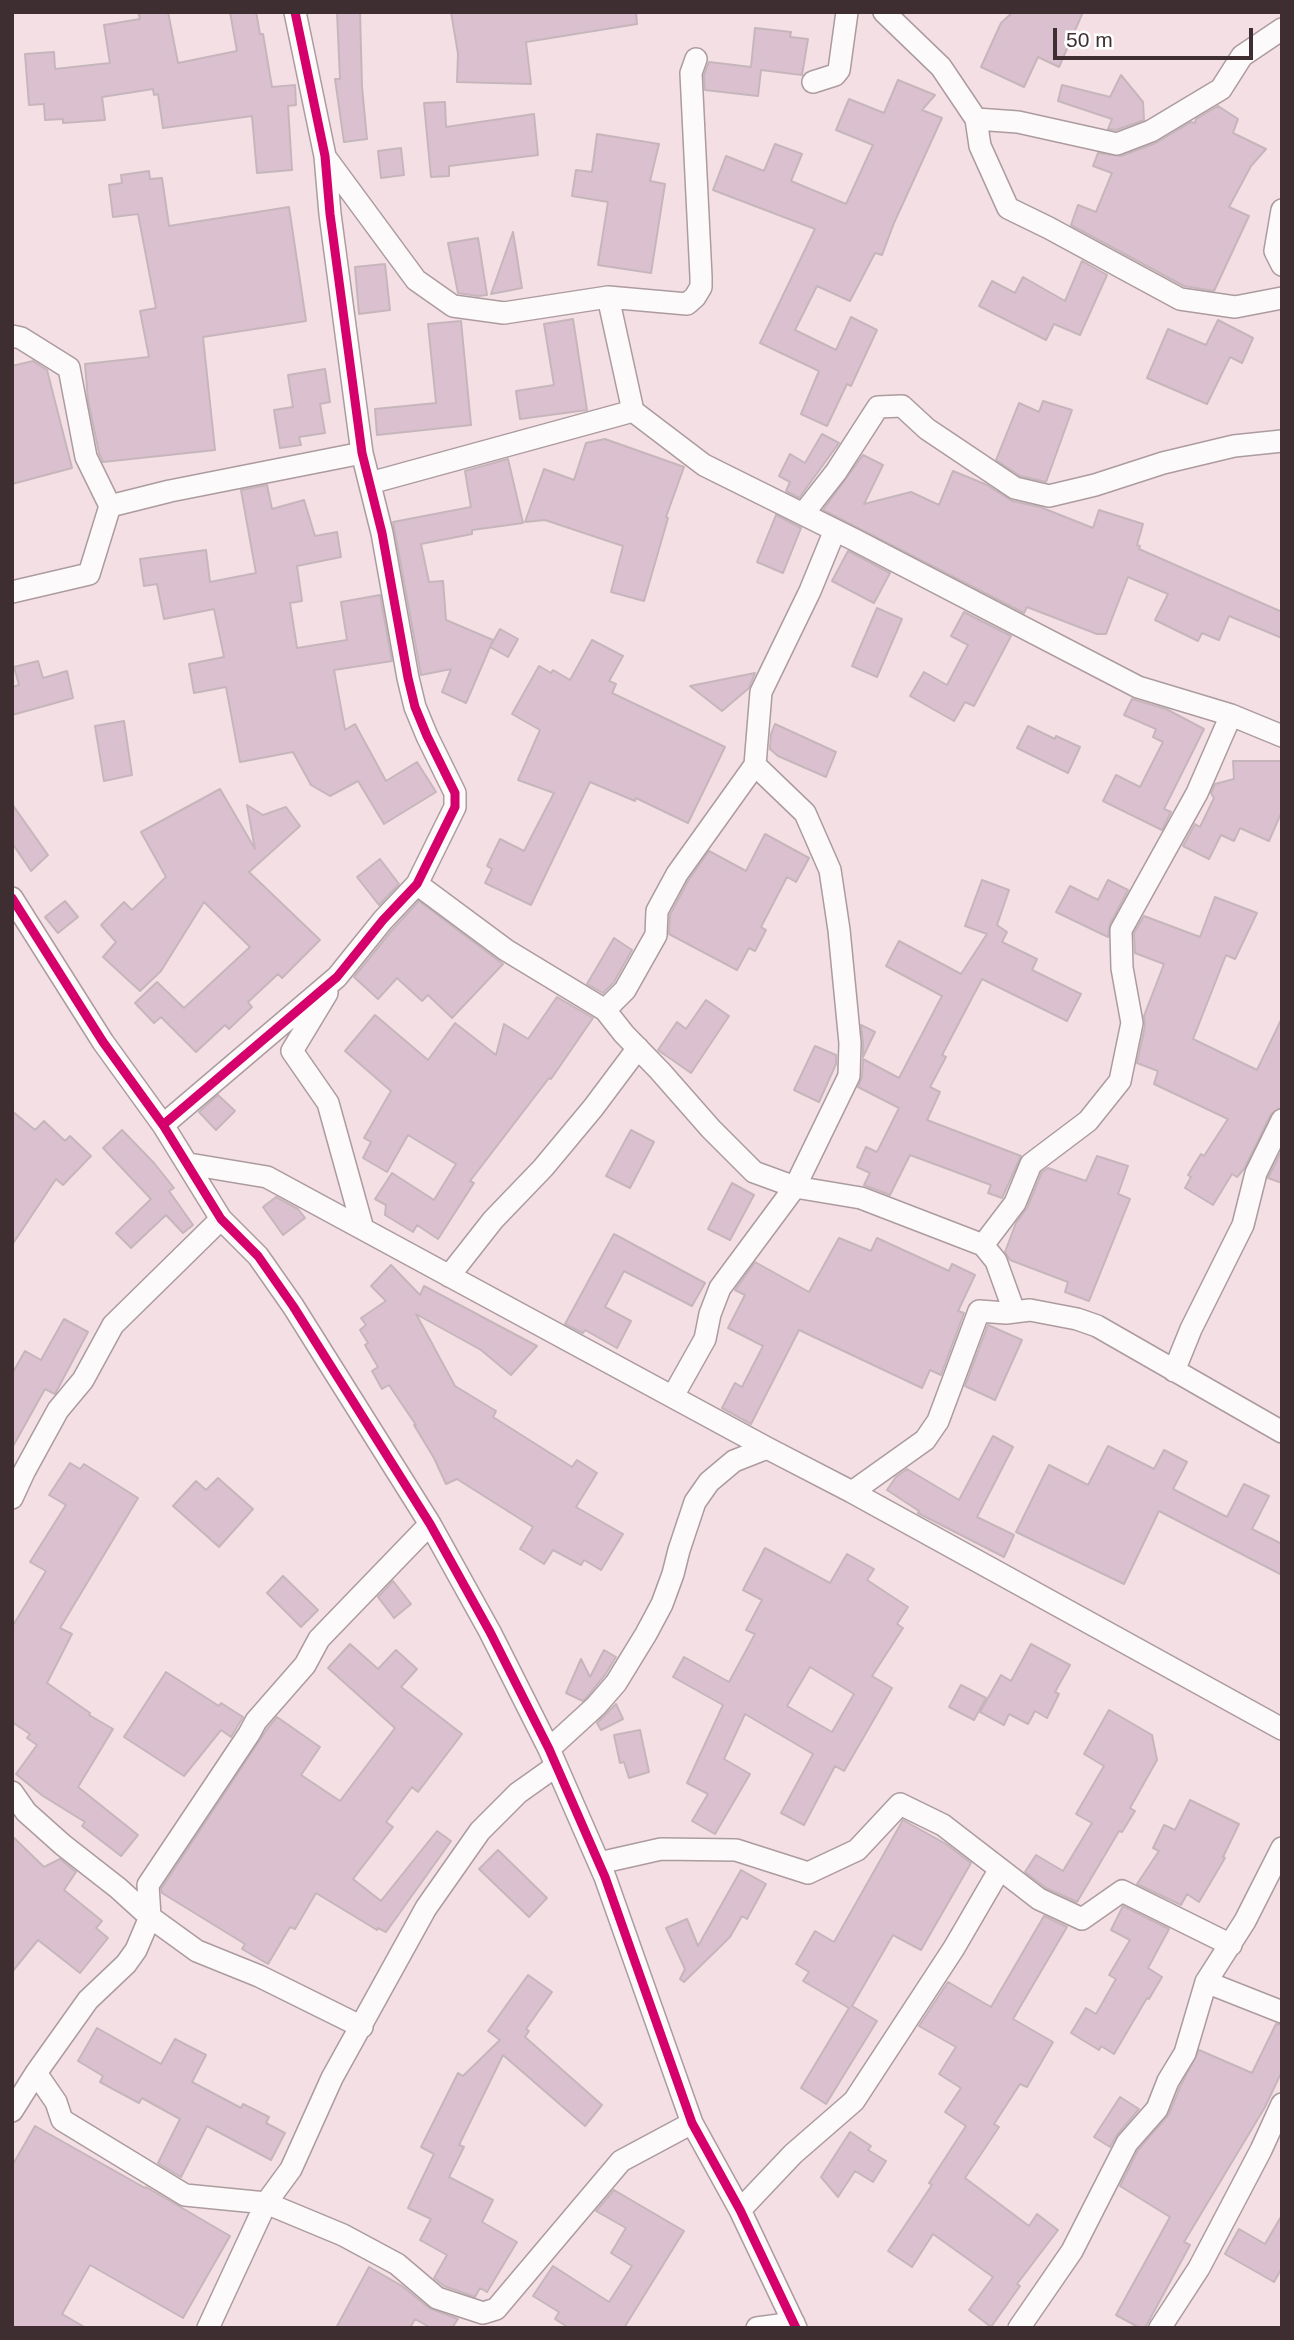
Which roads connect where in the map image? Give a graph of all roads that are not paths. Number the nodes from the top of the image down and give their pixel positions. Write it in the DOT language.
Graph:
graph roads {
  1 [pos="295,12"];
  2 [pos="847,12"];
  3 [pos="884,12"];
  4 [pos="1282,29"];
  5 [pos="696,59"];
  6 [pos="813,82"];
  7 [pos="976,118"];
  8 [pos="325,156"];
  9 [pos="1282,209"];
  10 [pos="1282,265"];
  11 [pos="608,297"];
  12 [pos="1282,298"];
  13 [pos="12,335"];
  14 [pos="633,411"];
  15 [pos="1282,440"];
  16 [pos="362,453"];
  17 [pos="370,483"];
  18 [pos="110,506"];
  19 [pos="803,514"];
  20 [pos="835,530"];
  21 [pos="12,592"];
  22 [pos="1231,715"];
  23 [pos="1282,736"];
  24 [pos="755,765"];
  25 [pos="417,884"];
  26 [pos="12,898"];
  27 [pos="337,977"];
  28 [pos="605,1010"];
  29 [pos="638,1048"];
  30 [pos="1282,1120"];
  31 [pos="163,1125"];
  32 [pos="189,1164"];
  33 [pos="795,1187"];
  34 [pos="221,1219"];
  35 [pos="363,1229"];
  36 [pos="983,1245"];
  37 [pos="449,1276"];
  38 [pos="1014,1311"];
  39 [pos="1174,1371"];
  40 [pos="673,1396"];
  41 [pos="1282,1432"];
  42 [pos="767,1448"];
  43 [pos="852,1492"];
  44 [pos="12,1498"];
  45 [pos="430,1524"];
  46 [pos="1282,1729"];
  47 [pos="553,1757"];
  48 [pos="12,1792"];
  49 [pos="1282,1848"];
  50 [pos="598,1863"];
  51 [pos="1000,1869"];
  52 [pos="150,1917"];
  53 [pos="1231,1945"];
  54 [pos="1206,1982"];
  55 [pos="1282,2012"];
  56 [pos="362,2027"];
  57 [pos="36,2073"];
  58 [pos="1282,2104"];
  59 [pos="12,2111"];
  60 [pos="692,2123"];
  61 [pos="266,2203"];
  62 [pos="740,2210"];
  63 [pos="479,2320"];
  64 [pos="795,2326"];
  65 [pos="208,2328"];
  66 [pos="757,2328"];
  67 [pos="1018,2328"];
  68 [pos="1160,2328"];
  1 -- 8 [label="street"];
  2 -- 6 [label="street"];
  3 -- 7 [label="street"];
  4 -- 7 [label="street"];
  5 -- 11 [label="street"];
  7 -- 12 [label="street"];
  8 -- 11 [label="street"];
  8 -- 16 [label="street"];
  9 -- 10 [label="street"];
  11 -- 14 [label="street"];
  13 -- 18 [label="street"];
  14 -- 17 [label="street"];
  14 -- 19 [label="street"];
  15 -- 19 [label="street"];
  16 -- 17 [label="street"];
  16 -- 18 [label="street"];
  17 -- 25 [label="street"];
  18 -- 21 [label="street"];
  19 -- 20 [label="street"];
  20 -- 22 [label="street"];
  20 -- 24 [label="street"];
  22 -- 23 [label="street"];
  22 -- 36 [label="street"];
  24 -- 28 [label="street"];
  24 -- 33 [label="street"];
  25 -- 27 [label="street"];
  25 -- 28 [label="street"];
  26 -- 31 [label="street"];
  27 -- 31 [label="street"];
  27 -- 35 [label="street"];
  28 -- 29 [label="street"];
  29 -- 33 [label="street"];
  29 -- 37 [label="street"];
  30 -- 39 [label="street"];
  31 -- 32 [label="street"];
  32 -- 34 [label="street"];
  32 -- 35 [label="street"];
  33 -- 36 [label="street"];
  33 -- 40 [label="street"];
  34 -- 44 [label="street"];
  34 -- 45 [label="street"];
  35 -- 37 [label="street"];
  36 -- 38 [label="street"];
  37 -- 40 [label="street"];
  38 -- 39 [label="street"];
  38 -- 43 [label="street"];
  39 -- 41 [label="street"];
  40 -- 42 [label="street"];
  42 -- 43 [label="street"];
  42 -- 47 [label="street"];
  43 -- 46 [label="street"];
  45 -- 47 [label="street"];
  45 -- 52 [label="street"];
  47 -- 50 [label="street"];
  47 -- 56 [label="street"];
  48 -- 52 [label="street"];
  49 -- 53 [label="street"];
  50 -- 51 [label="street"];
  50 -- 60 [label="street"];
  51 -- 53 [label="street"];
  51 -- 62 [label="street"];
  52 -- 56 [label="street"];
  52 -- 57 [label="street"];
  53 -- 54 [label="street"];
  54 -- 55 [label="street"];
  54 -- 67 [label="street"];
  56 -- 61 [label="street"];
  57 -- 59 [label="street"];
  57 -- 61 [label="street"];
  58 -- 68 [label="street"];
  60 -- 62 [label="street"];
  60 -- 63 [label="street"];
  61 -- 63 [label="street"];
  61 -- 65 [label="street"];
  62 -- 64 [label="street"];
  64 -- 66 [label="street"];
}
